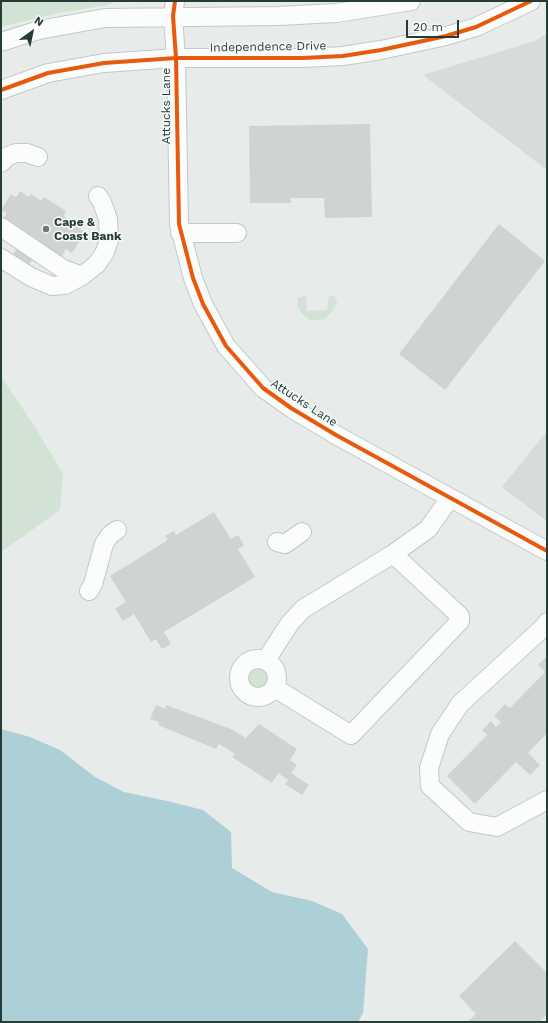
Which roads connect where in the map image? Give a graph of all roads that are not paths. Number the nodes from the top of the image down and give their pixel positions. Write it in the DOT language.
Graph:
graph roads {
  1 [pos="411,1"];
  2 [pos="531,1"];
  3 [pos="171,6"];
  4 [pos="1,42"];
  5 [pos="176,58"];
  6 [pos="1,90"];
  7 [pos="38,157"];
  8 [pos="1,163"];
  9 [pos="98,196"];
  10 [pos="1,227"];
  11 [pos="180,233"];
  12 [pos="237,233"];
  13 [pos="1,237"];
  14 [pos="1,250"];
  15 [pos="1,258"];
  16 [pos="75,280"];
  17 [pos="450,498"];
  18 [pos="116,530"];
  19 [pos="302,532"];
  20 [pos="277,542"];
  21 [pos="547,551"];
  22 [pos="393,554"];
  23 [pos="89,591"];
  24 [pos="547,622"];
  25 [pos="266,660"];
  26 [pos="275,688"];
  27 [pos="547,800"];
  1 -- 3 [label="street"];
  2 -- 5 [label="street, Independence Drive"];
  3 -- 4 [label="street"];
  3 -- 5 [label="street, Attucks Lane"];
  5 -- 6 [label="street, Independence Drive"];
  5 -- 11 [label="street, Attucks Lane"];
  7 -- 8 [label="street"];
  9 -- 16 [label="street"];
  10 -- 16 [label="street"];
  11 -- 12 [label="street"];
  11 -- 17 [label="street, Attucks Lane"];
  13 -- 16 [label="street"];
  14 -- 16 [label="street"];
  15 -- 16 [label="street"];
  17 -- 21 [label="street, Attucks Lane"];
  17 -- 22 [label="street"];
  18 -- 23 [label="street"];
  19 -- 20 [label="street"];
  22 -- 25 [label="street"];
  22 -- 26 [label="street"];
  24 -- 27 [label="street"];
  25 -- 26 [label="street"];
  25 -- 26 [label="street"];
}
